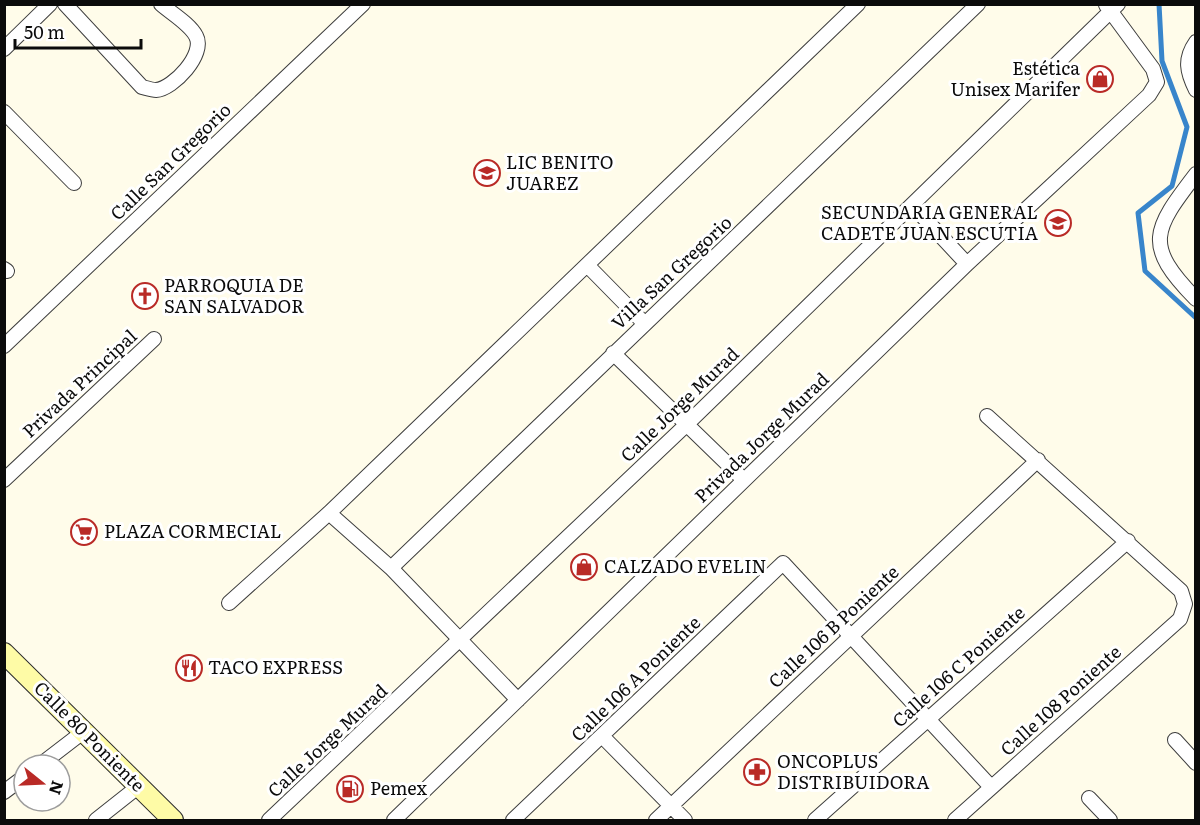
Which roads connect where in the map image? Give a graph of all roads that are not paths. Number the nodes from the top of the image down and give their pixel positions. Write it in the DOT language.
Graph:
graph roads {
  1 [pos="50,4"];
  2 [pos="65,4"];
  3 [pos="161,4"];
  4 [pos="363,4"];
  5 [pos="858,4"];
  6 [pos="978,4"];
  7 [pos="1111,7"];
  8 [pos="1196,42"];
  9 [pos="4,49"];
  10 [pos="1196,90"];
  11 [pos="4,112"];
  12 [pos="1196,174"];
  13 [pos="74,183"];
  14 [pos="913,206"];
  15 [pos="967,264"];
  16 [pos="587,265"];
  17 [pos="1196,299"];
  18 [pos="645,324"];
  19 [pos="154,339"];
  20 [pos="4,346"];
  21 [pos="613,353"];
  22 [pos="987,416"];
  23 [pos="686,425"];
  24 [pos="1038,460"];
  25 [pos="4,480"];
  26 [pos="744,480"];
  27 [pos="329,513"];
  28 [pos="1128,541"];
  29 [pos="391,568"];
  30 [pos="229,603"];
  31 [pos="850,636"];
  32 [pos="460,640"];
  33 [pos="4,653"];
  34 [pos="518,700"];
  35 [pos="926,721"];
  36 [pos="82,732"];
  37 [pos="602,736"];
  38 [pos="1175,740"];
  39 [pos="55,753"];
  40 [pos="1196,763"];
  41 [pos="139,786"];
  42 [pos="991,787"];
  43 [pos="1089,798"];
  44 [pos="671,806"];
  45 [pos="96,820"];
  46 [pos="173,820"];
  47 [pos="269,820"];
  48 [pos="394,820"];
  49 [pos="513,820"];
  50 [pos="656,820"];
  51 [pos="685,820"];
  52 [pos="814,820"];
  53 [pos="955,820"];
  54 [pos="1110,820"];
  1 -- 9 [label="street"];
  2 -- 3 [label="street"];
  4 -- 20 [label="street, Calle San Gregorio"];
  5 -- 16 [label="street"];
  6 -- 18 [label="street, Villa San Gregorio"];
  7 -- 14 [label="street, Calle Jorge Murad"];
  7 -- 15 [label="street, Privada Jorge Murad"];
  8 -- 10 [label="street"];
  11 -- 13 [label="street"];
  12 -- 17 [label="street"];
  14 -- 15 [label="street"];
  14 -- 23 [label="street, Calle Jorge Murad"];
  15 -- 26 [label="street, Privada Jorge Murad"];
  16 -- 18 [label="street"];
  16 -- 27 [label="street"];
  18 -- 21 [label="street, Villa San Gregorio"];
  19 -- 25 [label="street, Privada Principal"];
  21 -- 23 [label="street"];
  21 -- 29 [label="street, Villa San Gregorio"];
  22 -- 24 [label="street"];
  23 -- 26 [label="street"];
  23 -- 32 [label="street, Calle Jorge Murad"];
  24 -- 28 [label="street"];
  24 -- 31 [label="street, Calle 106 B Poniente"];
  26 -- 34 [label="street, Privada Jorge Murad"];
  27 -- 29 [label="street"];
  27 -- 30 [label="street"];
  28 -- 35 [label="street, Calle 106 C Poniente"];
  28 -- 42 [label="street, Calle 108 Poniente"];
  29 -- 32 [label="street"];
  31 -- 35 [label="street"];
  31 -- 37 [label="street, Calle 106 A Poniente"];
  31 -- 44 [label="street, Calle 106 B Poniente"];
  32 -- 34 [label="street"];
  32 -- 47 [label="street, Calle Jorge Murad"];
  33 -- 36 [label="street, Calle 80 Poniente"];
  34 -- 48 [label="street, Privada Jorge Murad"];
  35 -- 42 [label="street"];
  35 -- 52 [label="street, Calle 106 C Poniente"];
  36 -- 39 [label="street"];
  36 -- 41 [label="street, Calle 80 Poniente"];
  37 -- 44 [label="street"];
  37 -- 49 [label="street, Calle 106 A Poniente"];
  38 -- 40 [label="street"];
  41 -- 45 [label="street"];
  41 -- 46 [label="street, Calle 80 Poniente"];
  42 -- 53 [label="street, Calle 108 Poniente"];
  43 -- 54 [label="street"];
  44 -- 50 [label="street, Calle 106 B Poniente"];
  44 -- 51 [label="street"];
}
